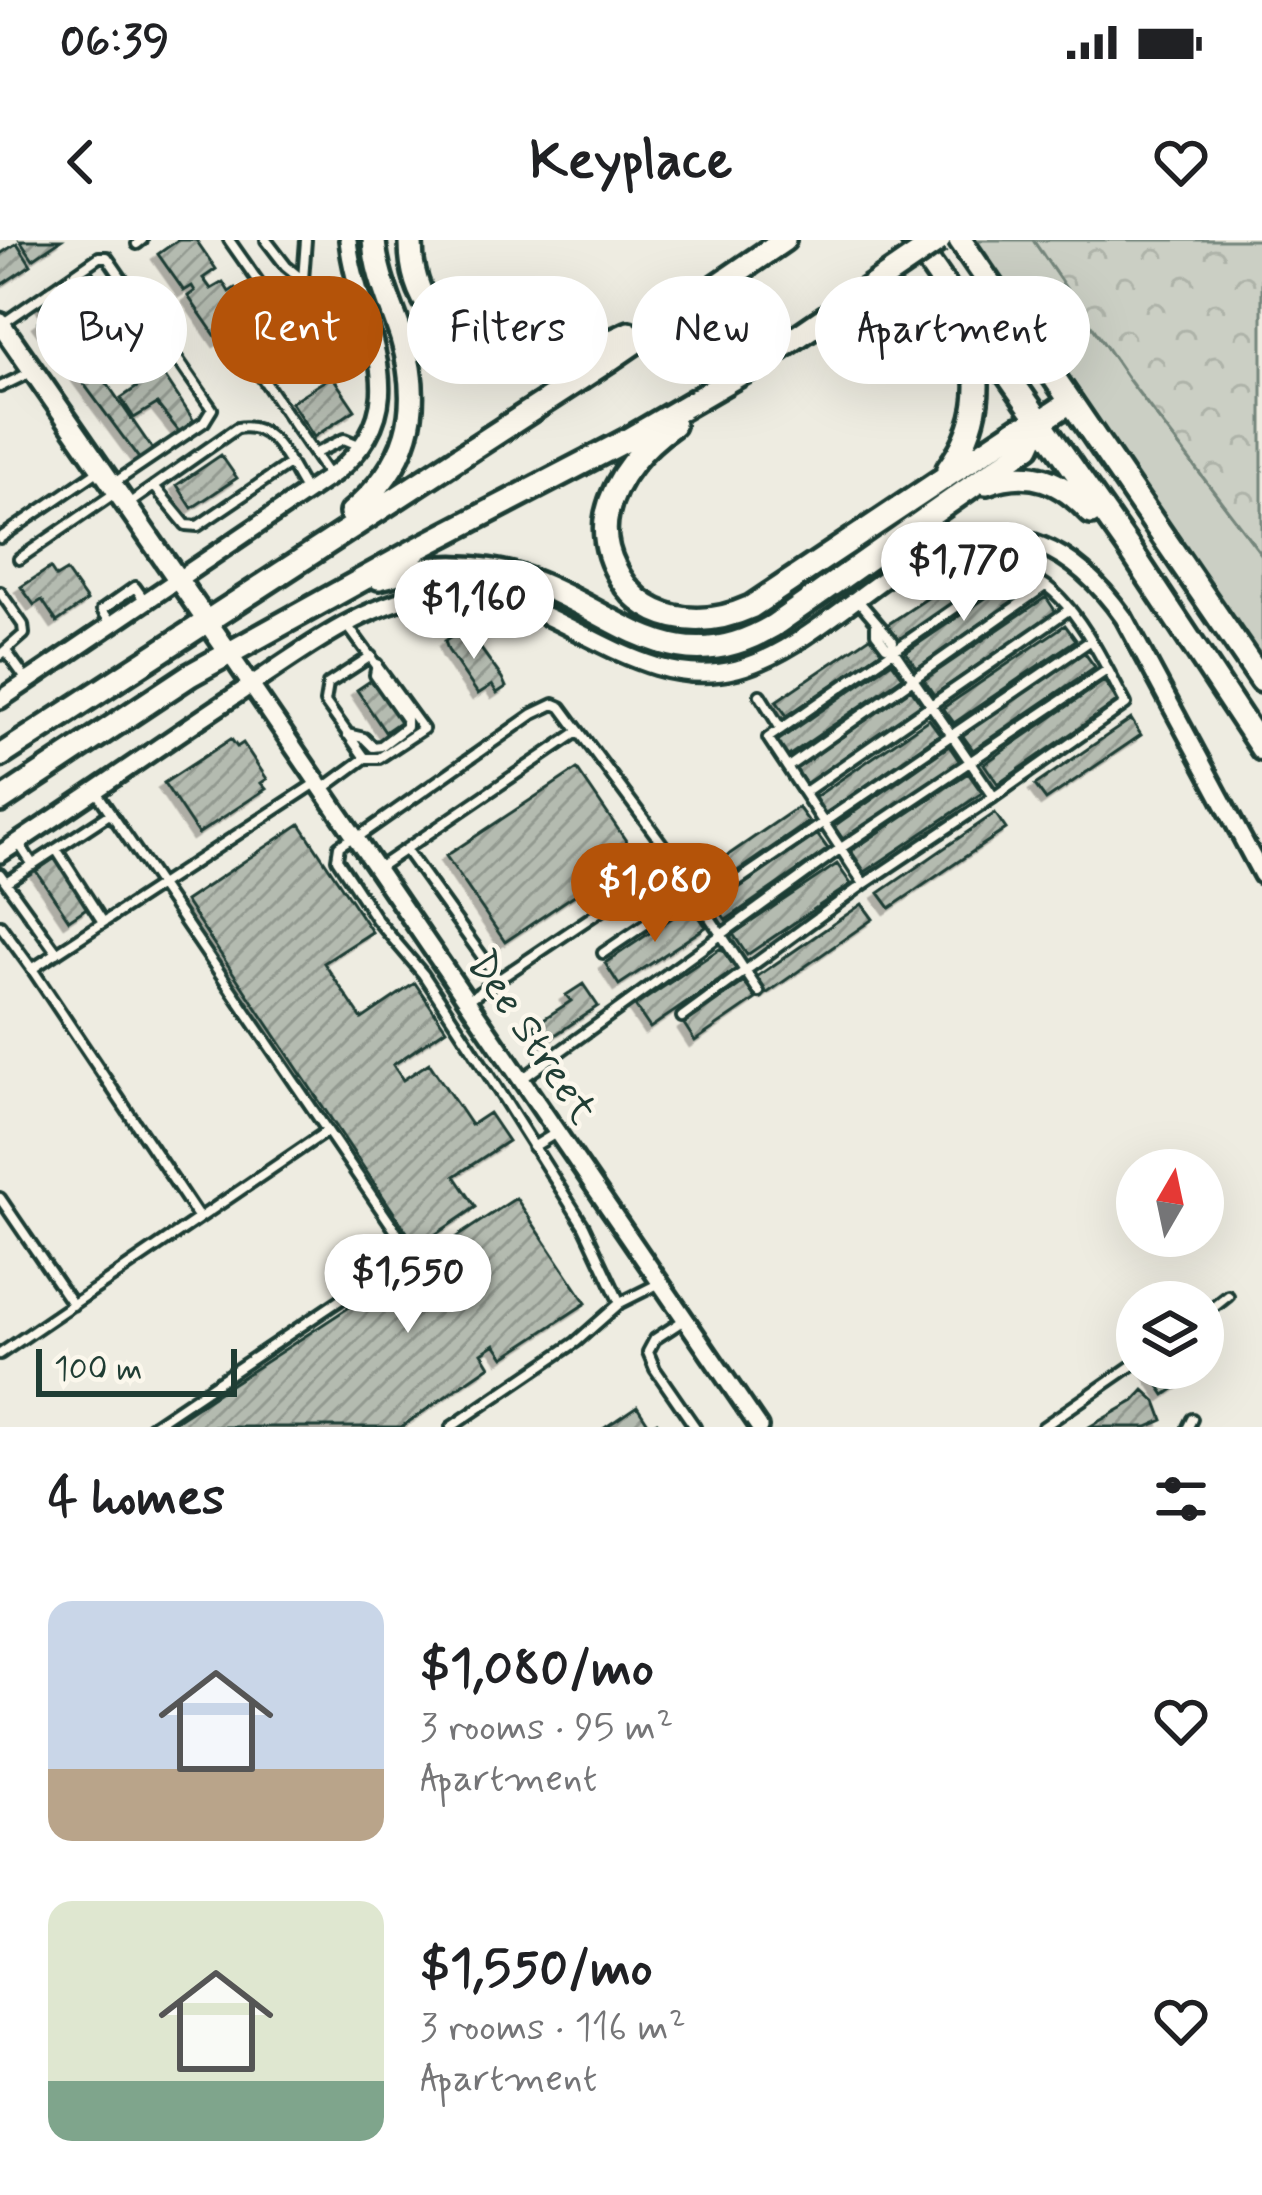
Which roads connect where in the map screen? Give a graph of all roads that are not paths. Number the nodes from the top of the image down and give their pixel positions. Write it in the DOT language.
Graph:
graph roads {
  1 [pos="229,240"];
  2 [pos="266,240"];
  3 [pos="306,240"];
  4 [pos="348,240"];
  5 [pos="374,240"];
  6 [pos="411,240"];
  7 [pos="784,240"];
  8 [pos="914,240"];
  9 [pos="939,240"];
  10 [pos="960,240"];
  11 [pos="298,276"];
  12 [pos="303,276"];
  13 [pos="354,276"];
  14 [pos="732,276"];
  15 [pos="937,276"];
  16 [pos="0,324"];
  17 [pos="632,331"];
  18 [pos="791,341"];
  19 [pos="632,344"];
  20 [pos="32,371"];
  21 [pos="382,384"];
  22 [pos="723,384"];
  23 [pos="730,384"];
  24 [pos="976,384"];
  25 [pos="1013,384"];
  26 [pos="0,387"];
  27 [pos="1070,402"];
  28 [pos="1040,422"];
  29 [pos="361,447"];
  30 [pos="314,454"];
  31 [pos="289,464"];
  32 [pos="330,477"];
  33 [pos="940,479"];
  34 [pos="154,486"];
  35 [pos="113,488"];
  36 [pos="969,489"];
  37 [pos="307,492"];
  38 [pos="378,508"];
  39 [pos="0,538"];
  40 [pos="1131,550"];
  41 [pos="19,559"];
  42 [pos="292,563"];
  43 [pos="178,580"];
  44 [pos="357,585"];
  45 [pos="1045,586"];
  46 [pos="0,592"];
  47 [pos="856,598"];
  48 [pos="1070,609"];
  49 [pos="209,625"];
  50 [pos="347,625"];
  51 [pos="1090,641"];
  52 [pos="893,649"];
  53 [pos="3,653"];
  54 [pos="229,653"];
  55 [pos="374,659"];
  56 [pos="1107,670"];
  57 [pos="913,678"];
  58 [pos="27,681"];
  59 [pos="1262,681"];
  60 [pos="250,686"];
  61 [pos="760,694"];
  62 [pos="0,700"];
  63 [pos="932,707"];
  64 [pos="781,729"];
  65 [pos="579,731"];
  66 [pos="347,734"];
  67 [pos="951,735"];
  68 [pos="1262,749"];
  69 [pos="0,756"];
  70 [pos="364,758"];
  71 [pos="970,762"];
  72 [pos="788,767"];
  73 [pos="319,786"];
  74 [pos="95,790"];
  75 [pos="805,793"];
  76 [pos="994,797"];
  77 [pos="0,801"];
  78 [pos="111,813"];
  79 [pos="823,820"];
  80 [pos="355,837"];
  81 [pos="18,842"];
  82 [pos="841,848"];
  83 [pos="56,849"];
  84 [pos="406,850"];
  85 [pos="0,854"];
  86 [pos="33,865"];
  87 [pos="377,869"];
  88 [pos="1262,875"];
  89 [pos="3,878"];
  90 [pos="864,884"];
  91 [pos="160,885"];
  92 [pos="702,905"];
  93 [pos="104,922"];
  94 [pos="0,925"];
  95 [pos="721,935"];
  96 [pos="57,953"];
  97 [pos="603,953"];
  98 [pos="441,962"];
  99 [pos="32,969"];
  100 [pos="746,970"];
  101 [pos="423,974"];
  102 [pos="499,980"];
  103 [pos="759,992"];
  104 [pos="467,1000"];
  105 [pos="682,1017"];
  106 [pos="489,1034"];
  107 [pos="471,1047"];
  108 [pos="520,1080"];
  109 [pos="327,1131"];
  110 [pos="556,1132"];
  111 [pos="533,1148"];
  112 [pos="0,1198"];
  113 [pos="200,1218"];
  114 [pos="660,1283"];
  115 [pos="1228,1296"];
  116 [pos="1224,1299"];
  117 [pos="620,1304"];
  118 [pos="74,1305"];
  119 [pos="686,1319"];
  120 [pos="0,1354"];
  121 [pos="1116,1376"];
  122 [pos="151,1427"];
  123 [pos="451,1427"];
  124 [pos="694,1427"];
  125 [pos="759,1427"];
  126 [pos="1043,1427"];
  1 -- 30 [label="lane"];
  2 -- 11 [label="lane"];
  3 -- 12 [label="lane"];
  4 -- 13 [label="street"];
  5 -- 42 [label="main road"];
  6 -- 17 [label="main road"];
  7 -- 14 [label="main road"];
  8 -- 15 [label="main road"];
  9 -- 18 [label="main road, bridge"];
  10 -- 27 [label="main road"];
  16 -- 20 [label="street"];
  16 -- 35 [label="lane"];
  19 -- 38 [label="main road"];
  20 -- 26 [label="lane"];
  20 -- 35 [label="street"];
  21 -- 29 [label="street"];
  22 -- 44 [label="main road"];
  23 -- 33 [label="main road"];
  24 -- 33 [label="main road"];
  25 -- 28 [label="main road"];
  27 -- 28 [label="main road"];
  27 -- 59 [label="main road"];
  28 -- 33 [label="main road"];
  28 -- 36 [label="main road"];
  28 -- 40 [label="main road"];
  29 -- 30 [label="lane"];
  29 -- 32 [label="street"];
  30 -- 32 [label="lane"];
  31 -- 34 [label="lane"];
  31 -- 34 [label="lane"];
  31 -- 37 [label="lane"];
  32 -- 37 [label="street"];
  34 -- 35 [label="lane"];
  35 -- 39 [label="lane"];
  35 -- 41 [label="lane"];
  35 -- 43 [label="street"];
  36 -- 40 [label="main road"];
  36 -- 44 [label="main road"];
  37 -- 43 [label="street"];
  38 -- 42 [label="main road"];
  38 -- 49 [label="main road"];
  40 -- 68 [label="main road"];
  42 -- 49 [label="main road"];
  43 -- 49 [label="street"];
  43 -- 58 [label="street"];
  44 -- 54 [label="main road"];
  45 -- 48 [label="lane"];
  45 -- 52 [label="lane"];
  45 -- 57 [label="lane"];
  46 -- 53 [label="lane"];
  47 -- 50 [label="street"];
  47 -- 52 [label="lane"];
  47 -- 88 [label="street"];
  48 -- 51 [label="lane"];
  48 -- 63 [label="lane"];
  49 -- 54 [label="street"];
  49 -- 69 [label="main road"];
  50 -- 55 [label="lane"];
  50 -- 60 [label="street"];
  51 -- 56 [label="lane"];
  51 -- 67 [label="lane"];
  52 -- 57 [label="lane"];
  52 -- 64 [label="lane"];
  53 -- 58 [label="lane"];
  54 -- 60 [label="street, Dee Street"];
  54 -- 77 [label="main road"];
  55 -- 66 [label="lane"];
  55 -- 66 [label="lane"];
  55 -- 70 [label="lane"];
  56 -- 71 [label="lane"];
  56 -- 76 [label="lane"];
  57 -- 63 [label="lane"];
  57 -- 72 [label="lane"];
  58 -- 62 [label="street"];
  60 -- 73 [label="street, Dee Street"];
  60 -- 74 [label="street"];
  61 -- 64 [label="lane"];
  63 -- 67 [label="lane"];
  63 -- 75 [label="lane"];
  64 -- 72 [label="lane"];
  65 -- 80 [label="lane"];
  65 -- 84 [label="lane"];
  65 -- 102 [label="lane"];
  66 -- 70 [label="lane"];
  67 -- 71 [label="lane"];
  67 -- 79 [label="lane"];
  70 -- 73 [label="lane"];
  71 -- 76 [label="lane"];
  71 -- 82 [label="lane"];
  72 -- 75 [label="lane"];
  73 -- 80 [label="street, Dee Street"];
  73 -- 91 [label="lane"];
  74 -- 78 [label="lane"];
  74 -- 81 [label="street"];
  75 -- 79 [label="lane"];
  76 -- 90 [label="lane"];
  78 -- 83 [label="lane"];
  78 -- 91 [label="lane"];
  79 -- 82 [label="lane"];
  79 -- 92 [label="lane"];
  80 -- 87 [label="street, Dee Street"];
  80 -- 101 [label="lane"];
  81 -- 85 [label="street"];
  81 -- 86 [label="lane"];
  82 -- 90 [label="lane"];
  82 -- 95 [label="lane"];
  83 -- 86 [label="lane"];
  83 -- 93 [label="lane"];
  84 -- 87 [label="lane"];
  84 -- 102 [label="lane"];
  86 -- 89 [label="lane"];
  87 -- 98 [label="street, Dee Street"];
  89 -- 96 [label="lane"];
  90 -- 100 [label="lane"];
  91 -- 93 [label="lane"];
  91 -- 109 [label="lane"];
  92 -- 95 [label="lane"];
  92 -- 97 [label="lane"];
  93 -- 96 [label="lane"];
  94 -- 99 [label="lane"];
  95 -- 100 [label="lane"];
  95 -- 108 [label="lane"];
  96 -- 99 [label="lane"];
  98 -- 101 [label="lane"];
  98 -- 104 [label="street, Dee Street"];
  99 -- 113 [label="lane"];
  100 -- 103 [label="lane"];
  100 -- 105 [label="lane"];
  101 -- 107 [label="lane"];
  102 -- 104 [label="lane"];
  104 -- 106 [label="street, Dee Street"];
  106 -- 107 [label="lane"];
  106 -- 108 [label="street, Dee Street"];
  107 -- 111 [label="lane"];
  108 -- 110 [label="street, Dee Street"];
  109 -- 113 [label="lane"];
  109 -- 122 [label="lane"];
  110 -- 111 [label="lane"];
  110 -- 114 [label="street, Dee Street"];
  111 -- 117 [label="lane"];
  112 -- 118 [label="lane"];
  113 -- 118 [label="lane"];
  114 -- 117 [label="lane"];
  114 -- 119 [label="street, Dee Street"];
  115 -- 116 [label="lane"];
  117 -- 123 [label="lane"];
  118 -- 120 [label="lane"];
  119 -- 124 [label="lane"];
  119 -- 125 [label="street, Dee Street"];
  121 -- 126 [label="lane"];
}
